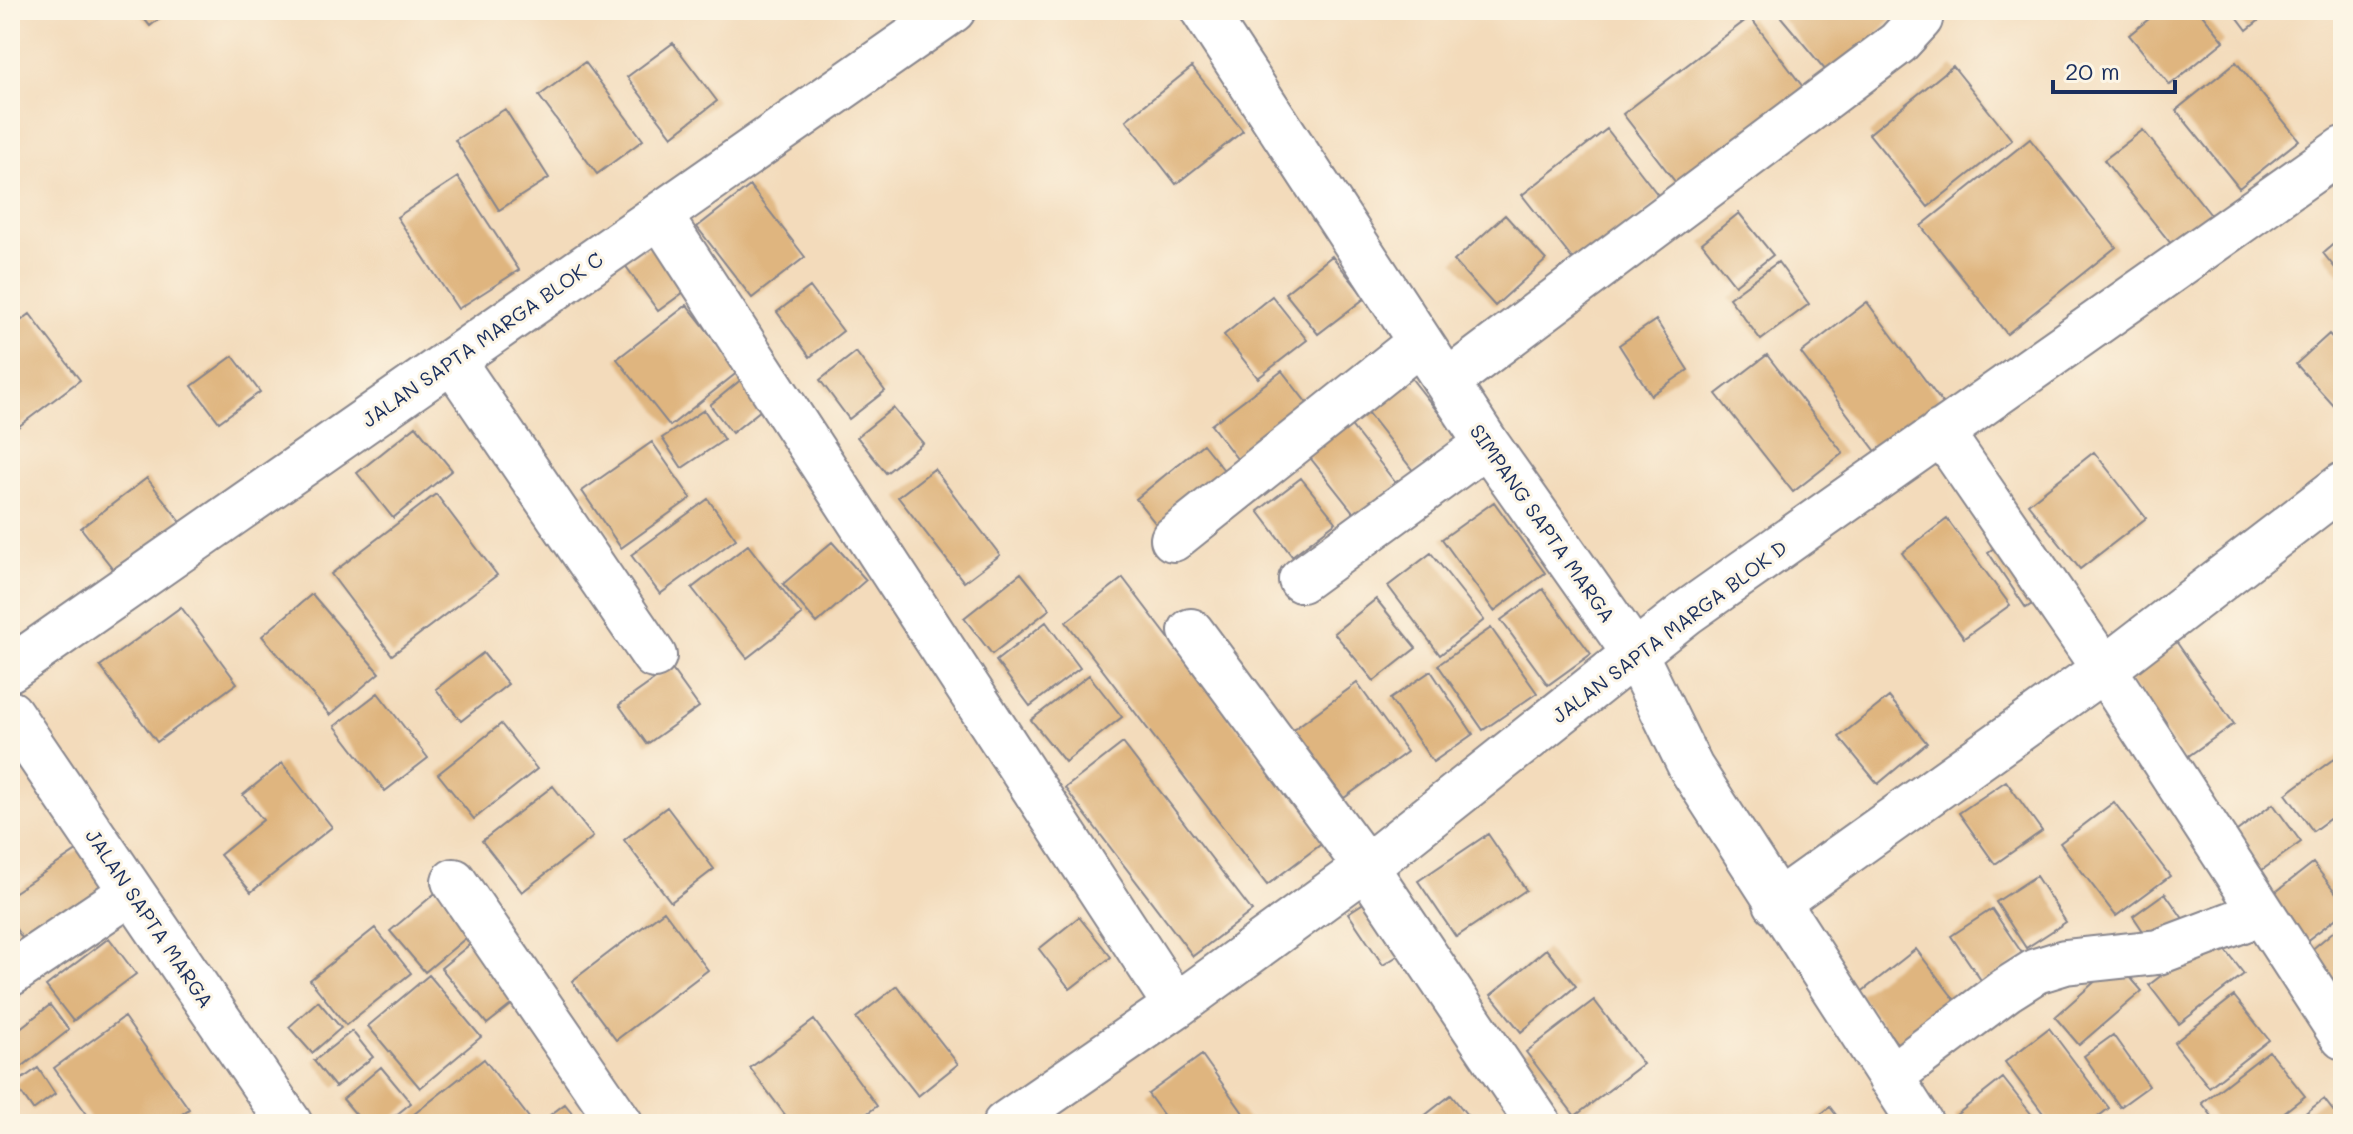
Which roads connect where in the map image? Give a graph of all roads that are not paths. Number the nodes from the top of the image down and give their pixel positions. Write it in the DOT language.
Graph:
graph roads {
  1 [pos="953,10"];
  2 [pos="1203,10"];
  3 [pos="1917,10"];
  4 [pos="2343,149"];
  5 [pos="660,216"];
  6 [pos="1419,343"];
  7 [pos="452,360"];
  8 [pos="1447,382"];
  9 [pos="1941,432"];
  10 [pos="1487,444"];
  11 [pos="2343,485"];
  12 [pos="1173,539"];
  13 [pos="1301,580"];
  14 [pos="1191,631"];
  15 [pos="1635,654"];
  16 [pos="654,656"];
  17 [pos="10,669"];
  18 [pos="2104,669"];
  19 [pos="10,713"];
  20 [pos="1366,867"];
  21 [pos="454,881"];
  22 [pos="130,893"];
  23 [pos="1776,903"];
  24 [pos="2261,913"];
  25 [pos="10,974"];
  26 [pos="1176,1006"];
  27 [pos="2343,1037"];
  28 [pos="1890,1077"];
  29 [pos="289,1124"];
  30 [pos="621,1124"];
  31 [pos="1005,1124"];
  32 [pos="1539,1124"];
  33 [pos="1921,1124"];
  1 -- 5 [label="street, JALAN SAPTA MARGA BLOK C"];
  2 -- 6 [label="street, SIMPANG SAPTA MARGA"];
  3 -- 8 [label="street"];
  4 -- 9 [label="street, JALAN SAPTA MARGA BLOK D"];
  5 -- 7 [label="street, JALAN SAPTA MARGA BLOK C"];
  5 -- 26 [label="street"];
  6 -- 8 [label="street, SIMPANG SAPTA MARGA"];
  6 -- 12 [label="street"];
  7 -- 16 [label="street"];
  7 -- 17 [label="street, JALAN SAPTA MARGA BLOK C"];
  8 -- 10 [label="street, SIMPANG SAPTA MARGA"];
  9 -- 15 [label="street, JALAN SAPTA MARGA BLOK D"];
  9 -- 18 [label="street"];
  10 -- 13 [label="street"];
  10 -- 15 [label="street, SIMPANG SAPTA MARGA"];
  11 -- 18 [label="street"];
  14 -- 20 [label="street"];
  15 -- 20 [label="street, JALAN SAPTA MARGA BLOK D"];
  15 -- 23 [label="street, SIMPANG SAPTA MARGA"];
  18 -- 23 [label="street"];
  18 -- 24 [label="street"];
  19 -- 22 [label="street, JALAN SAPTA MARGA"];
  20 -- 26 [label="street, JALAN SAPTA MARGA BLOK D"];
  20 -- 32 [label="street"];
  21 -- 30 [label="street"];
  22 -- 25 [label="street"];
  22 -- 29 [label="street, JALAN SAPTA MARGA"];
  23 -- 28 [label="street, SIMPANG SAPTA MARGA"];
  24 -- 27 [label="street"];
  24 -- 28 [label="street"];
  26 -- 31 [label="street, JALAN SAPTA MARGA BLOK D"];
  28 -- 33 [label="street, SIMPANG SAPTA MARGA"];
}
